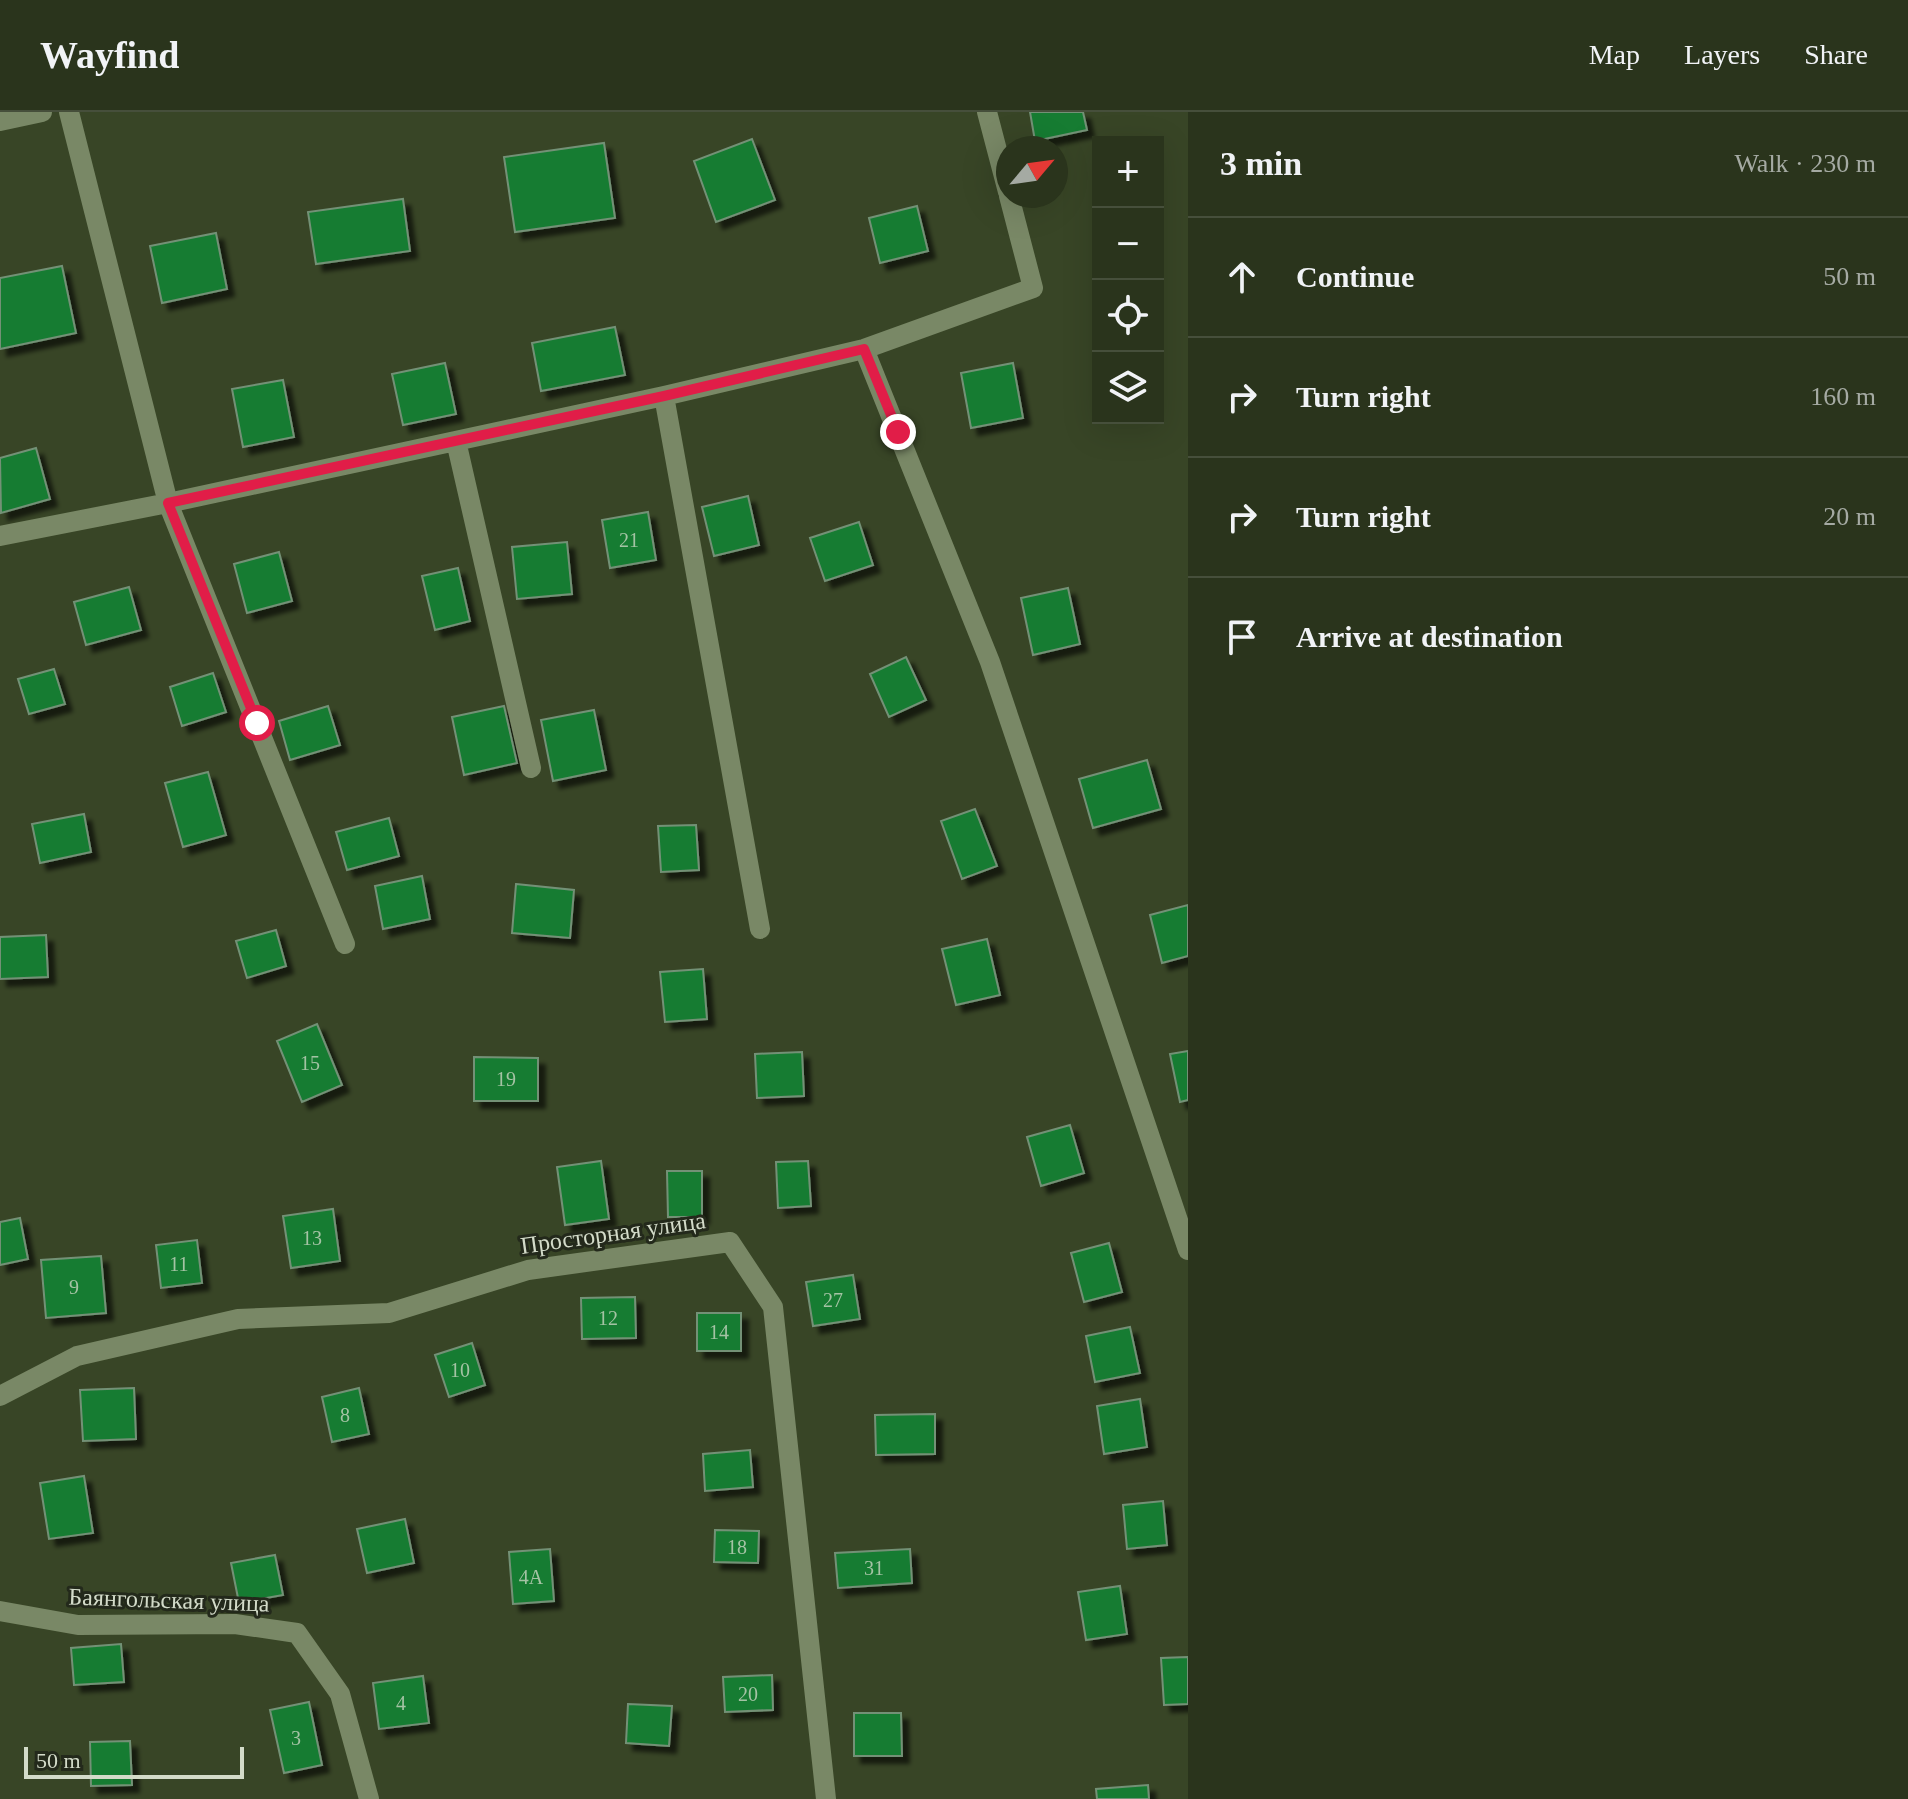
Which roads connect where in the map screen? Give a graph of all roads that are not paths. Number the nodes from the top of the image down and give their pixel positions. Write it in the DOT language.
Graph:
graph roads {
  1 [pos="42,112"];
  2 [pos="69,112"];
  3 [pos="987,112"];
  4 [pos="0,121"];
  5 [pos="996,146"];
  6 [pos="1013,208"];
  7 [pos="864,349"];
  8 [pos="664,396"];
  9 [pos="456,441"];
  10 [pos="168,503"];
  11 [pos="0,536"];
  12 [pos="531,768"];
  13 [pos="760,929"];
  14 [pos="345,944"];
  15 [pos="1188,1250"];
  16 [pos="0,1396"];
  17 [pos="0,1611"];
  18 [pos="369,1799"];
  19 [pos="826,1799"];
  1 -- 4 [label="street"];
  2 -- 10 [label="street"];
  3 -- 5 [label="street"];
  6 -- 7 [label="street"];
  7 -- 8 [label="street"];
  7 -- 15 [label="street"];
  8 -- 9 [label="street"];
  8 -- 13 [label="street"];
  9 -- 10 [label="street"];
  9 -- 12 [label="street"];
  10 -- 11 [label="street"];
  10 -- 14 [label="street"];
  16 -- 19 [label="street, Просторная улица"];
  17 -- 18 [label="street, Баянгольская улица"];
}
